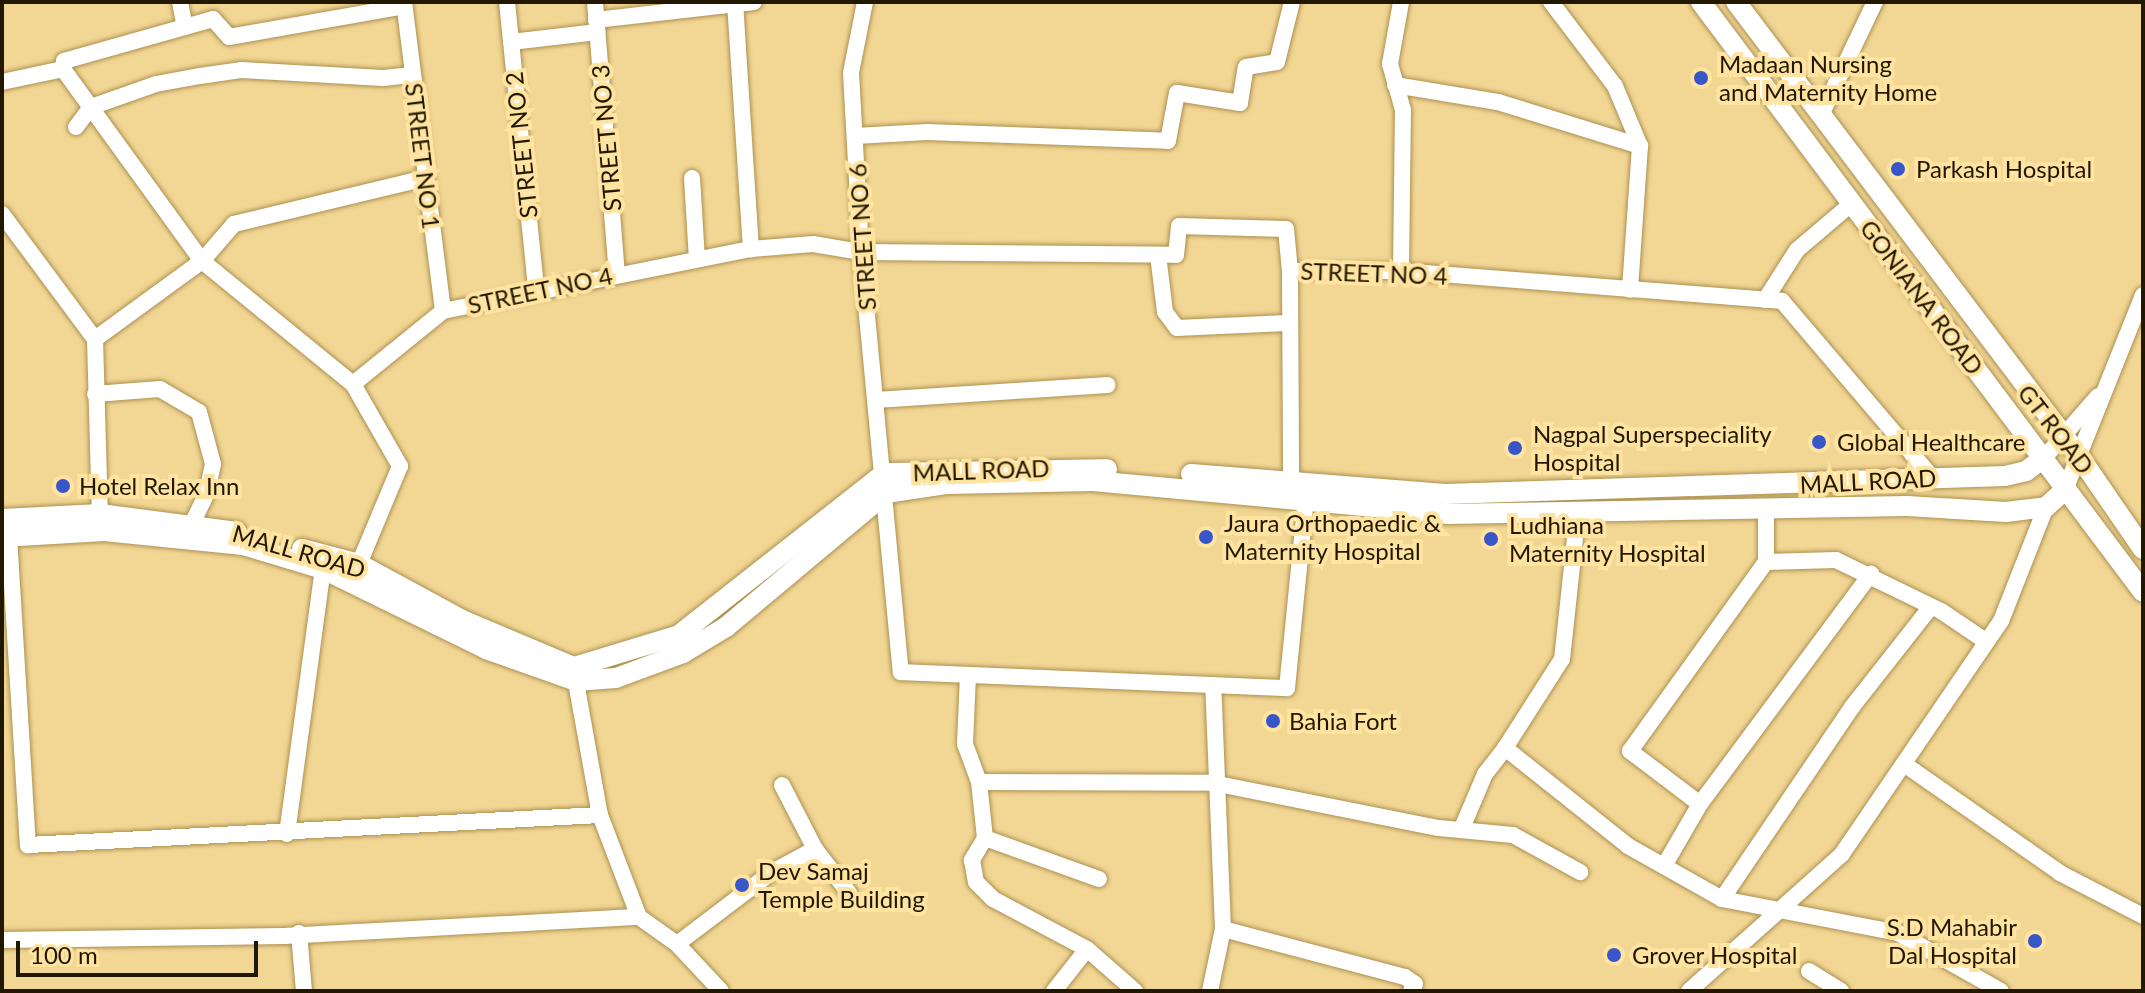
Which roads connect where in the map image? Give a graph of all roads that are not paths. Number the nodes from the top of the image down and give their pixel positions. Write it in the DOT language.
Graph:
graph roads {
  1 [pos="180,2"];
  2 [pos="507,2"];
  3 [pos="595,2"];
  4 [pos="754,2"];
  5 [pos="865,2"];
  6 [pos="1292,2"];
  7 [pos="1401,2"];
  8 [pos="1551,2"];
  9 [pos="1701,2"];
  10 [pos="1736,2"];
  11 [pos="1875,2"];
  12 [pos="735,3"];
  13 [pos="404,4"];
  14 [pos="350,9"];
  15 [pos="596,26"];
  16 [pos="185,27"];
  17 [pos="511,42"];
  18 [pos="63,69"];
  19 [pos="413,75"];
  20 [pos="2,82"];
  21 [pos="1395,85"];
  22 [pos="91,107"];
  23 [pos="1821,115"];
  24 [pos="76,127"];
  25 [pos="855,136"];
  26 [pos="1640,146"];
  27 [pos="426,178"];
  28 [pos="692,178"];
  29 [pos="1851,204"];
  30 [pos="2,214"];
  31 [pos="751,249"];
  32 [pos="861,252"];
  33 [pos="1158,255"];
  34 [pos="697,259"];
  35 [pos="202,261"];
  36 [pos="1290,271"];
  37 [pos="1401,271"];
  38 [pos="617,273"];
  39 [pos="536,288"];
  40 [pos="1630,290"];
  41 [pos="2143,295"];
  42 [pos="1765,300"];
  43 [pos="443,311"];
  44 [pos="1287,323"];
  45 [pos="95,339"];
  46 [pos="353,384"];
  47 [pos="1108,385"];
  48 [pos="2101,392"];
  49 [pos="95,394"];
  50 [pos="876,400"];
  51 [pos="2059,435"];
  52 [pos="2079,456"];
  53 [pos="2044,458"];
  54 [pos="1932,477"];
  55 [pos="1291,479"];
  56 [pos="885,483"];
  57 [pos="2065,490"];
  58 [pos="1306,498"];
  59 [pos="2046,507"];
  60 [pos="1766,509"];
  61 [pos="1578,510"];
  62 [pos="100,514"];
  63 [pos="192,524"];
  64 [pos="4,530"];
  65 [pos="2143,549"];
  66 [pos="324,562"];
  67 [pos="1766,562"];
  68 [pos="359,564"];
  69 [pos="1871,574"];
  70 [pos="2143,592"];
  71 [pos="1929,609"];
  72 [pos="1987,642"];
  73 [pos="575,674"];
  74 [pos="968,675"];
  75 [pos="1213,685"];
  76 [pos="1505,748"];
  77 [pos="1904,764"];
  78 [pos="979,782"];
  79 [pos="1217,784"];
  80 [pos="782,785"];
  81 [pos="1700,804"];
  82 [pos="600,815"];
  83 [pos="1462,828"];
  84 [pos="287,834"];
  85 [pos="985,838"];
  86 [pos="815,849"];
  87 [pos="1664,866"];
  88 [pos="1580,872"];
  89 [pos="1099,879"];
  90 [pos="849,893"];
  91 [pos="1722,899"];
  92 [pos="1785,909"];
  93 [pos="2143,916"];
  94 [pos="639,917"];
  95 [pos="1223,929"];
  96 [pos="299,933"];
  97 [pos="2,940"];
  98 [pos="677,944"];
  99 [pos="1087,949"];
  100 [pos="1809,971"];
  101 [pos="304,991"];
  102 [pos="721,991"];
  103 [pos="1054,991"];
  104 [pos="1135,991"];
  105 [pos="1210,991"];
  106 [pos="1411,991"];
  107 [pos="1689,991"];
  108 [pos="1841,991"];
  109 [pos="2001,991"];
  1 -- 16 [label="street"];
  2 -- 17 [label="street, STREET NO 2"];
  3 -- 15 [label="street, STREET NO 3"];
  4 -- 12 [label="street"];
  5 -- 25 [label="street, STREET NO 6"];
  6 -- 25 [label="street"];
  7 -- 21 [label="street"];
  8 -- 26 [label="street"];
  9 -- 29 [label="main road, GONIANA ROAD"];
  10 -- 23 [label="main road, GT ROAD"];
  11 -- 23 [label="street"];
  12 -- 15 [label="street"];
  12 -- 31 [label="street"];
  13 -- 14 [label="street"];
  13 -- 19 [label="street, STREET NO 1"];
  14 -- 16 [label="street"];
  15 -- 17 [label="street"];
  15 -- 38 [label="street, STREET NO 3"];
  16 -- 18 [label="street"];
  17 -- 39 [label="street, STREET NO 2"];
  18 -- 20 [label="street"];
  18 -- 22 [label="street"];
  19 -- 22 [label="street"];
  19 -- 27 [label="street, STREET NO 1"];
  21 -- 26 [label="street"];
  21 -- 37 [label="street"];
  22 -- 24 [label="street"];
  22 -- 35 [label="street"];
  23 -- 51 [label="main road, GT ROAD"];
  25 -- 32 [label="street, STREET NO 6"];
  26 -- 40 [label="street"];
  27 -- 35 [label="street"];
  27 -- 43 [label="street, STREET NO 1"];
  28 -- 34 [label="street"];
  29 -- 42 [label="street"];
  29 -- 53 [label="main road, GONIANA ROAD"];
  30 -- 45 [label="street"];
  31 -- 32 [label="street, STREET NO 4"];
  31 -- 34 [label="street, STREET NO 4"];
  32 -- 33 [label="street, STREET NO 4"];
  32 -- 50 [label="street, STREET NO 6"];
  33 -- 36 [label="street, STREET NO 4"];
  33 -- 44 [label="street"];
  34 -- 38 [label="street, STREET NO 4"];
  35 -- 45 [label="street"];
  35 -- 46 [label="street"];
  36 -- 37 [label="street, STREET NO 4"];
  36 -- 44 [label="street"];
  37 -- 40 [label="street, STREET NO 4"];
  38 -- 39 [label="street, STREET NO 4"];
  39 -- 43 [label="street, STREET NO 4"];
  40 -- 42 [label="street, STREET NO 4"];
  41 -- 48 [label="street"];
  42 -- 54 [label="street, STREET NO 4"];
  43 -- 46 [label="street, STREET NO 4"];
  44 -- 55 [label="street"];
  45 -- 49 [label="street"];
  46 -- 68 [label="street"];
  47 -- 50 [label="street"];
  48 -- 51 [label="street"];
  48 -- 52 [label="street"];
  49 -- 62 [label="street"];
  49 -- 63 [label="street"];
  50 -- 56 [label="street, STREET NO 6"];
  51 -- 52 [label="main road, GT ROAD"];
  51 -- 53 [label="street"];
  52 -- 57 [label="street"];
  52 -- 65 [label="main road, GT ROAD"];
  53 -- 54 [label="main road, MALL ROAD"];
  53 -- 57 [label="main road, GONIANA ROAD"];
  54 -- 55 [label="main road, MALL ROAD"];
  55 -- 56 [label="main road, MALL ROAD"];
  56 -- 58 [label="main road, MALL ROAD"];
  56 -- 73 [label="main road, MALL ROAD"];
  56 -- 74 [label="street, STREET NO 6"];
  57 -- 59 [label="main road"];
  57 -- 70 [label="main road, GONIANA ROAD"];
  58 -- 61 [label="main road, MALL ROAD"];
  58 -- 75 [label="street"];
  59 -- 60 [label="main road, MALL ROAD"];
  59 -- 72 [label="street"];
  60 -- 61 [label="main road, MALL ROAD"];
  60 -- 67 [label="street"];
  61 -- 76 [label="street"];
  62 -- 63 [label="main road, MALL ROAD"];
  62 -- 64 [label="main road, MALL ROAD"];
  63 -- 66 [label="main road, MALL ROAD"];
  64 -- 66 [label="main road"];
  64 -- 84 [label="street"];
  66 -- 68 [label="main road, MALL ROAD"];
  66 -- 73 [label="main road"];
  66 -- 84 [label="street"];
  67 -- 69 [label="street"];
  67 -- 81 [label="street"];
  68 -- 73 [label="main road, MALL ROAD"];
  69 -- 71 [label="street"];
  69 -- 81 [label="street"];
  71 -- 72 [label="street"];
  71 -- 91 [label="street"];
  72 -- 77 [label="street"];
  73 -- 82 [label="street"];
  74 -- 75 [label="street"];
  74 -- 78 [label="street"];
  75 -- 79 [label="street"];
  76 -- 83 [label="street"];
  76 -- 87 [label="street"];
  77 -- 92 [label="street"];
  77 -- 93 [label="street"];
  78 -- 79 [label="street"];
  78 -- 85 [label="street"];
  79 -- 83 [label="street"];
  79 -- 95 [label="street"];
  80 -- 86 [label="street"];
  81 -- 87 [label="street"];
  82 -- 84 [label="street"];
  82 -- 94 [label="street"];
  83 -- 88 [label="street"];
  85 -- 89 [label="street"];
  85 -- 99 [label="street"];
  86 -- 90 [label="street"];
  86 -- 98 [label="street"];
  87 -- 91 [label="street"];
  91 -- 92 [label="street"];
  92 -- 107 [label="street"];
  92 -- 109 [label="street"];
  94 -- 96 [label="street"];
  94 -- 98 [label="street"];
  95 -- 105 [label="street"];
  95 -- 106 [label="street"];
  96 -- 97 [label="street"];
  96 -- 101 [label="street"];
  98 -- 102 [label="street"];
  99 -- 103 [label="street"];
  99 -- 104 [label="street"];
  100 -- 108 [label="street"];
}
